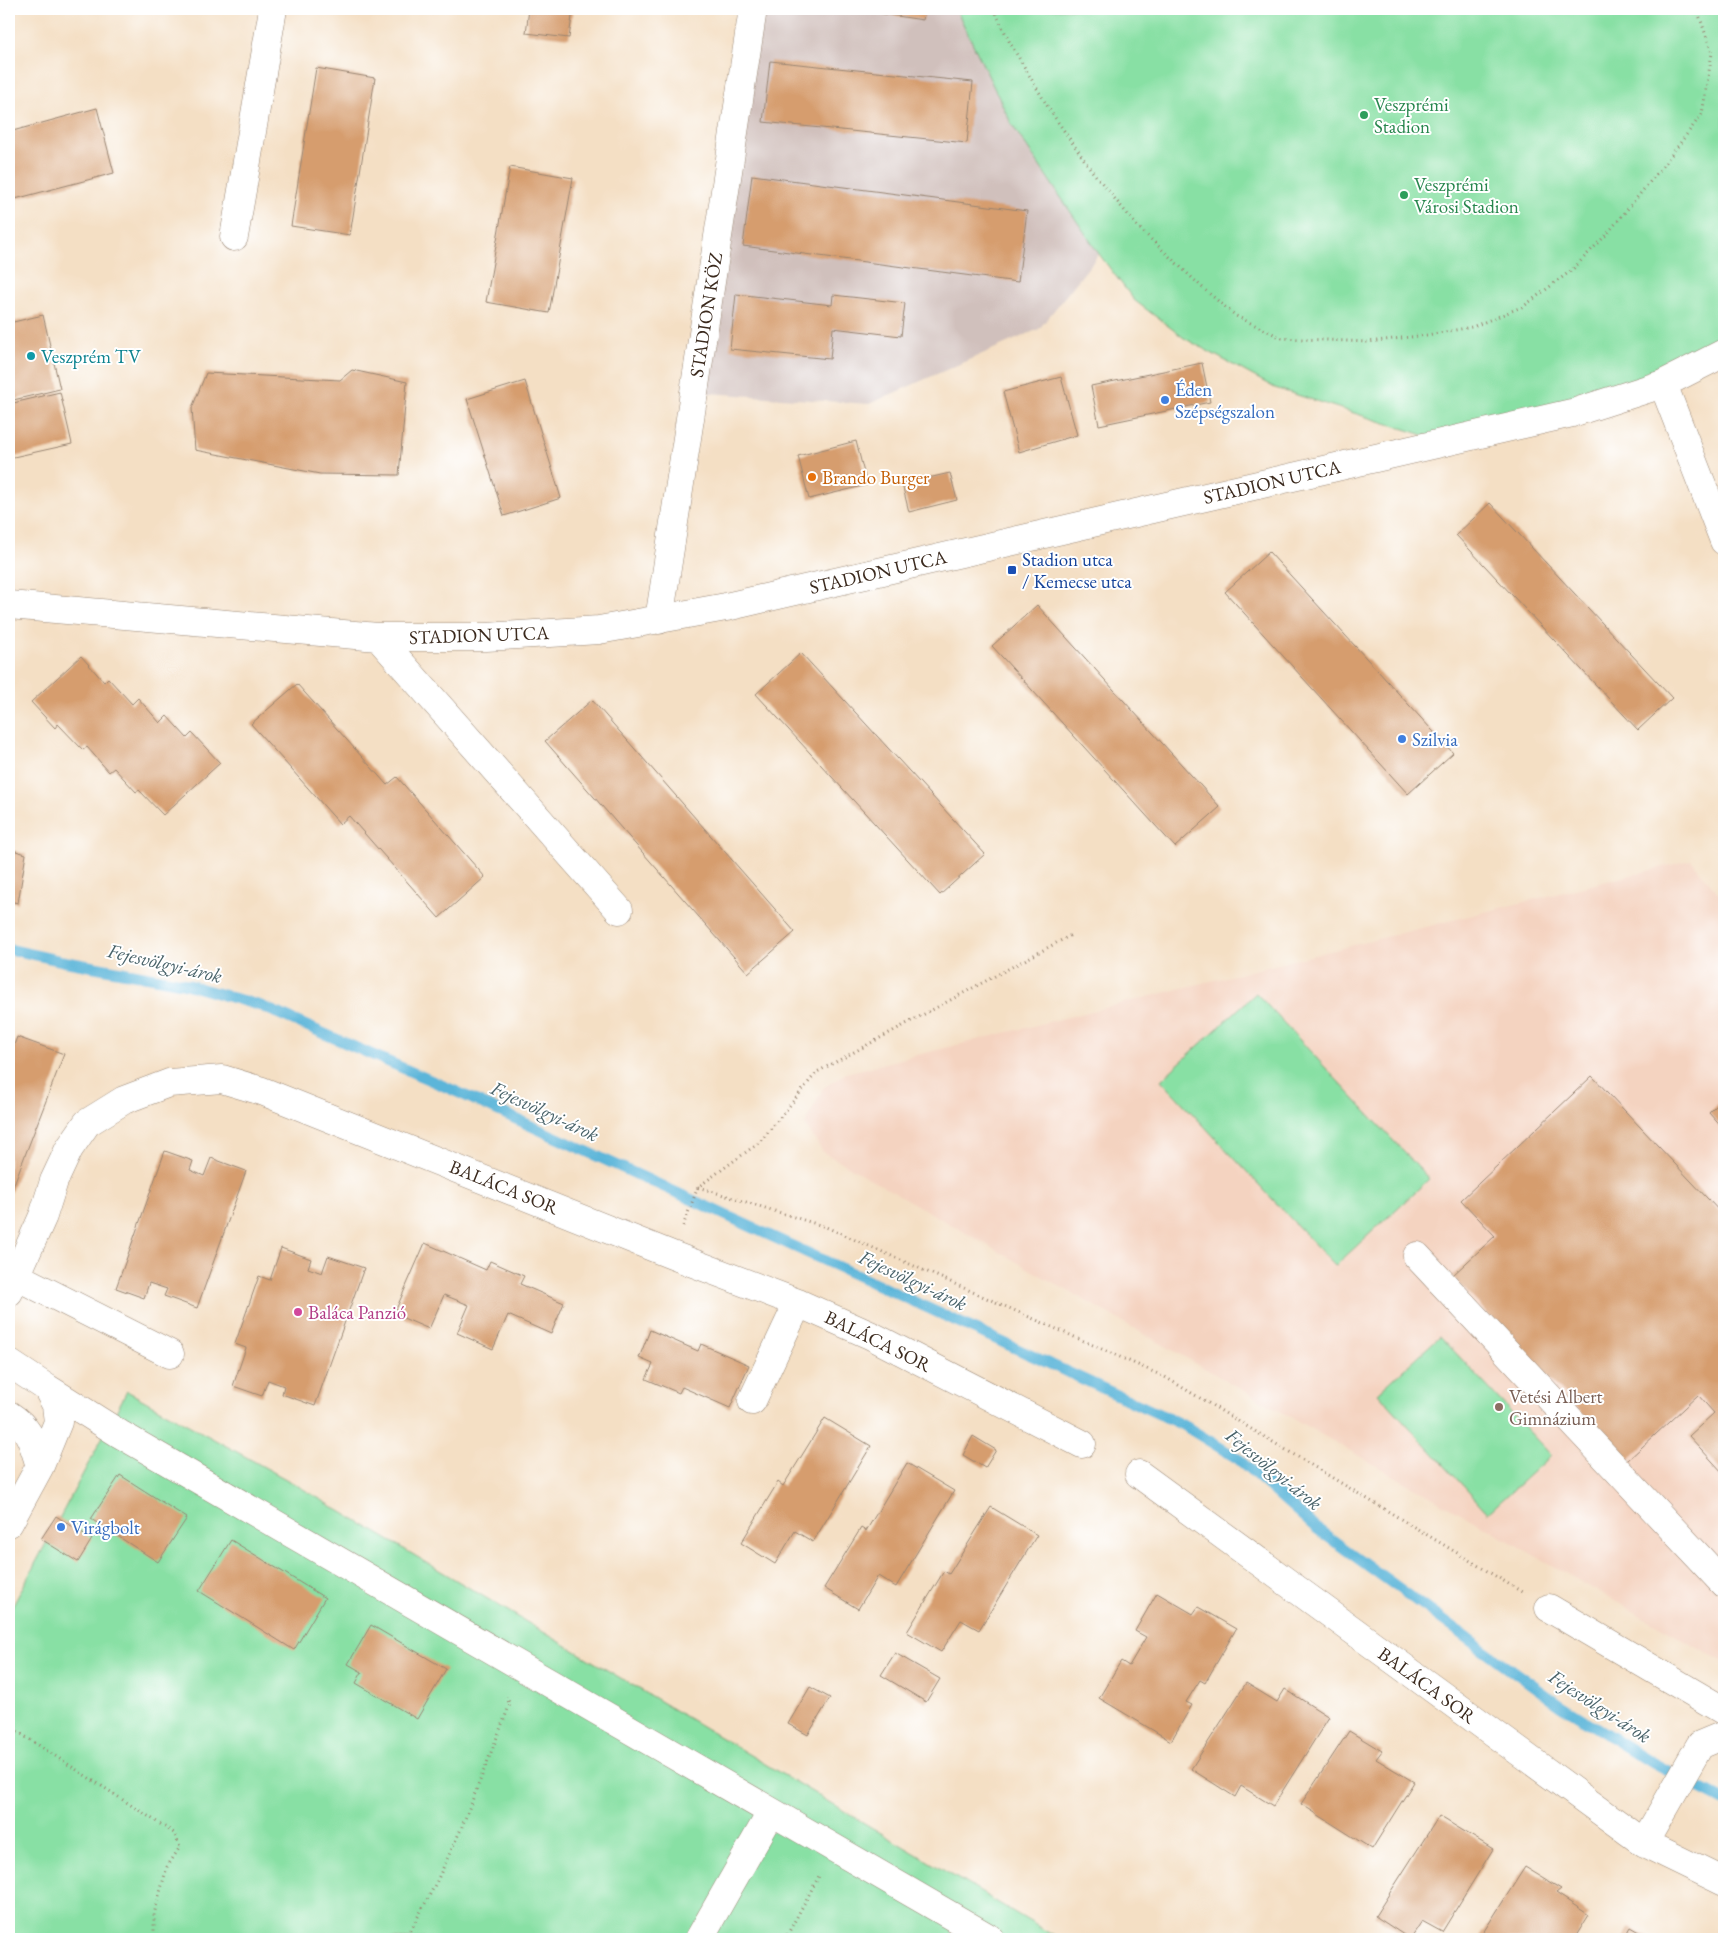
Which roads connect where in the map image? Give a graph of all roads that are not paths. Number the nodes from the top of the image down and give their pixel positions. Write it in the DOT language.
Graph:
graph roads {
  1 [pos="273,9"];
  2 [pos="753,9"];
  3 [pos="234,237"];
  4 [pos="1724,353"];
  5 [pos="1663,384"];
  6 [pos="1724,541"];
  7 [pos="9,605"];
  8 [pos="659,620"];
  9 [pos="378,637"];
  10 [pos="618,910"];
  11 [pos="1417,1256"];
  12 [pos="14,1268"];
  13 [pos="798,1303"];
  14 [pos="170,1354"];
  15 [pos="9,1363"];
  16 [pos="46,1388"];
  17 [pos="752,1401"];
  18 [pos="9,1415"];
  19 [pos="1082,1444"];
  20 [pos="40,1466"];
  21 [pos="1138,1474"];
  22 [pos="9,1523"];
  23 [pos="1724,1584"];
  24 [pos="1549,1608"];
  25 [pos="1724,1711"];
  26 [pos="1724,1735"];
  27 [pos="771,1813"];
  28 [pos="1644,1843"];
  29 [pos="1724,1882"];
  30 [pos="699,1939"];
  31 [pos="991,1939"];
  1 -- 3 [label="street"];
  2 -- 8 [label="street, STADION KÖZ"];
  4 -- 5 [label="street, STADION UTCA"];
  5 -- 6 [label="street"];
  5 -- 8 [label="street, STADION UTCA"];
  7 -- 9 [label="street, STADION UTCA"];
  8 -- 9 [label="street, STADION UTCA"];
  9 -- 10 [label="street"];
  11 -- 23 [label="street"];
  12 -- 13 [label="street, BALÁCA SOR"];
  12 -- 14 [label="street"];
  13 -- 17 [label="street"];
  13 -- 19 [label="street, BALÁCA SOR"];
  15 -- 16 [label="street"];
  16 -- 20 [label="street"];
  16 -- 27 [label="street"];
  18 -- 20 [label="street"];
  20 -- 22 [label="street"];
  21 -- 28 [label="street, BALÁCA SOR"];
  24 -- 25 [label="street"];
  26 -- 28 [label="street"];
  27 -- 30 [label="street"];
  27 -- 31 [label="street"];
  28 -- 29 [label="street, BALÁCA SOR"];
}
